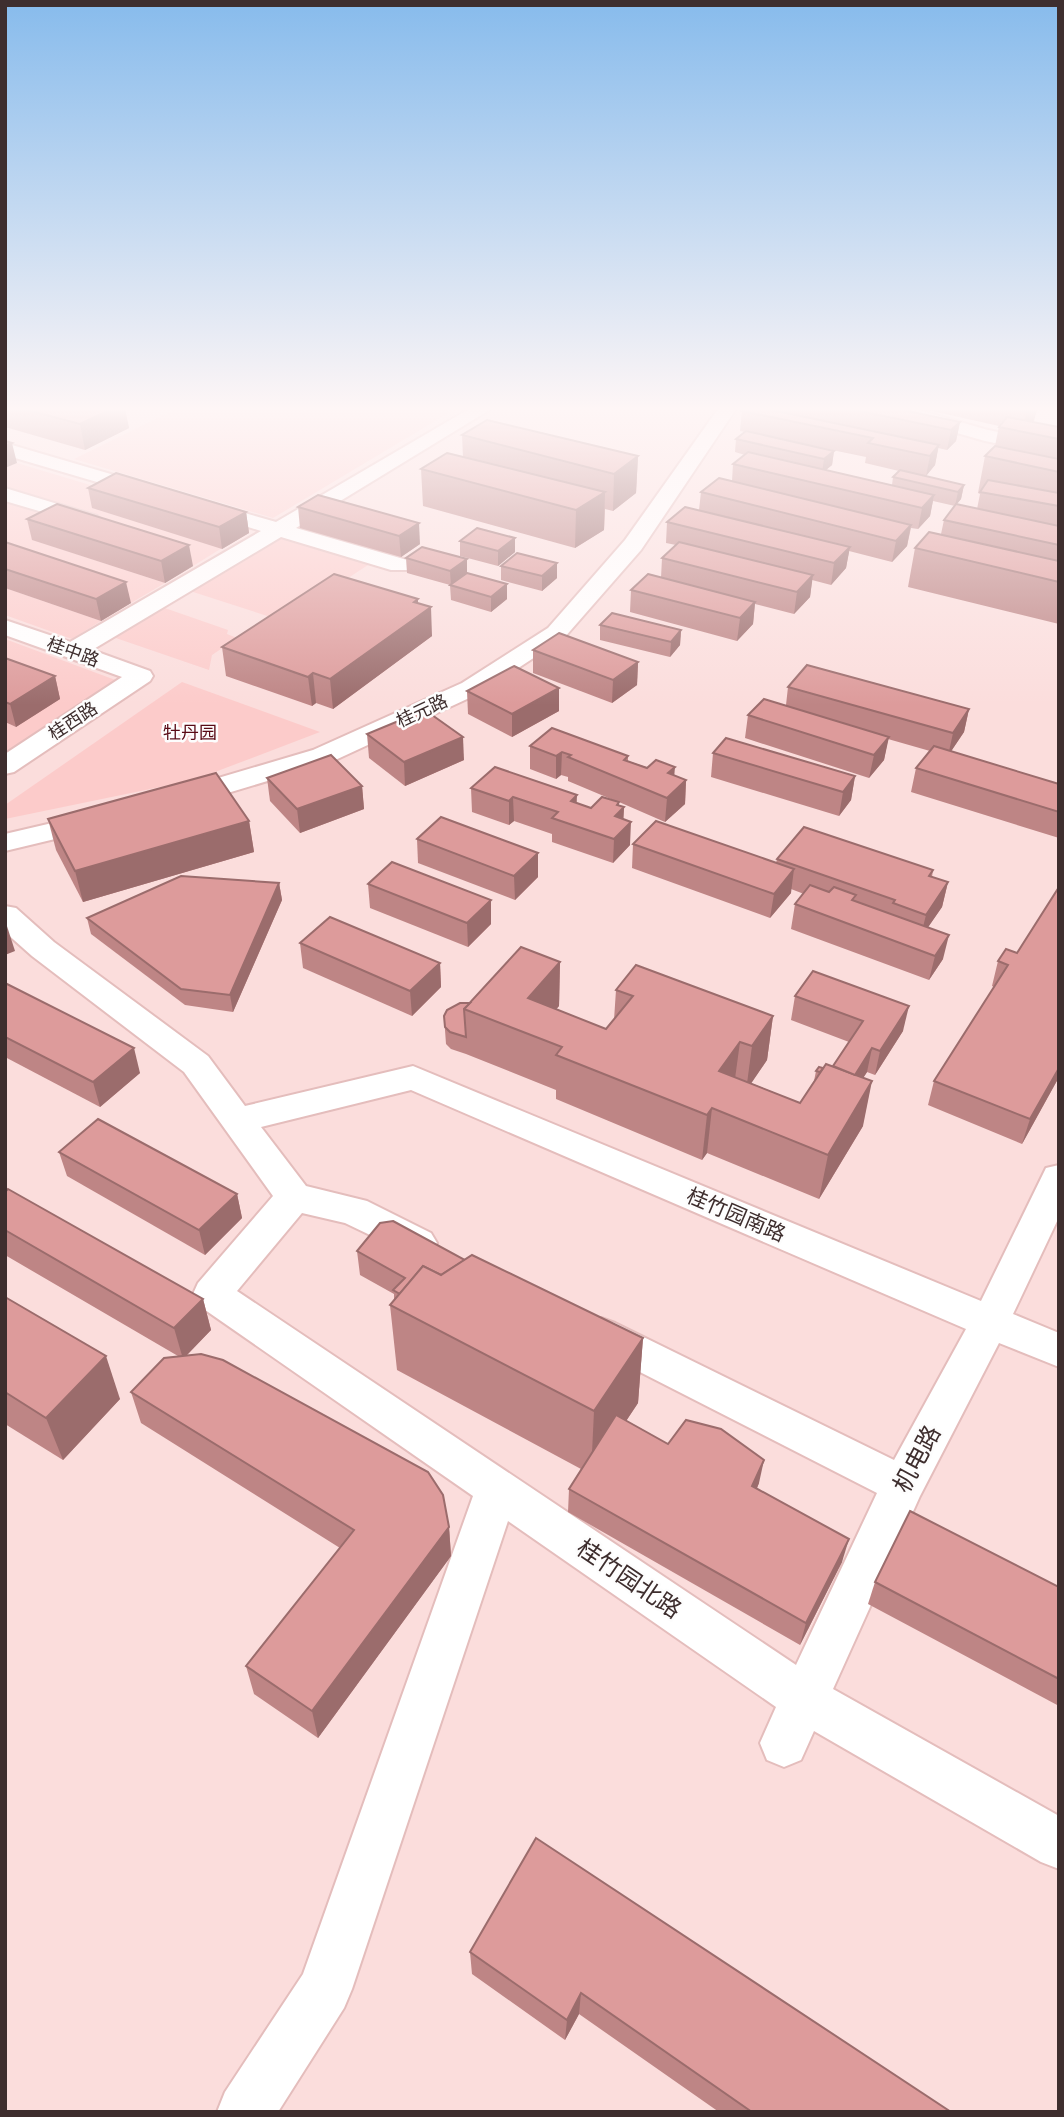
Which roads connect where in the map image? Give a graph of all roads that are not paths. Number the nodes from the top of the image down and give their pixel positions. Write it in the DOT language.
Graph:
graph roads {
  1 [pos="50,508"];
  2 [pos="205,508"];
  3 [pos="314,508"];
  4 [pos="660,508"];
  5 [pos="109,526"];
  6 [pos="278,529"];
  7 [pos="198,554"];
  8 [pos="223,562"];
  9 [pos="399,565"];
  10 [pos="5,627"];
  11 [pos="73,652"];
  12 [pos="141,676"];
  13 [pos="5,766"];
  14 [pos="154,805"];
  15 [pos="115,815"];
  16 [pos="5,843"];
  17 [pos="5,915"];
  18 [pos="237,1119"];
  19 [pos="1059,1178"];
  20 [pos="294,1197"];
  21 [pos="451,1260"];
  22 [pos="573,1320"];
  23 [pos="990,1322"];
  24 [pos="1059,1352"];
  25 [pos="903,1485"];
  26 [pos="497,1489"];
  27 [pos="805,1699"];
  28 [pos="784,1743"];
  29 [pos="1059,1844"];
  30 [pos="245,2112"];
  1 -- 5 [label="street"];
  2 -- 6 [label="street"];
  3 -- 6 [label="street"];
  4 -- 14 [label="street, 桂元路"];
  6 -- 8 [label="street"];
  6 -- 9 [label="street"];
  7 -- 8 [label="street"];
  8 -- 11 [label="street"];
  10 -- 11 [label="street, 桂中路"];
  11 -- 12 [label="street, 桂中路"];
  12 -- 13 [label="street, 桂西路"];
  15 -- 16 [label="street"];
  17 -- 18 [label="street"];
  18 -- 20 [label="street"];
  18 -- 23 [label="street, 桂竹园南路"];
  19 -- 23 [label="street, 机电路"];
  20 -- 21 [label="street"];
  20 -- 26 [label="street, 桂竹园北路"];
  22 -- 25 [label="street"];
  23 -- 24 [label="street, 桂竹园南路"];
  23 -- 25 [label="street, 机电路"];
  25 -- 27 [label="street, 机电路"];
  26 -- 27 [label="street, 桂竹园北路"];
  26 -- 30 [label="street"];
  27 -- 28 [label="street, 机电路"];
  27 -- 29 [label="street, 桂竹园北路"];
}
